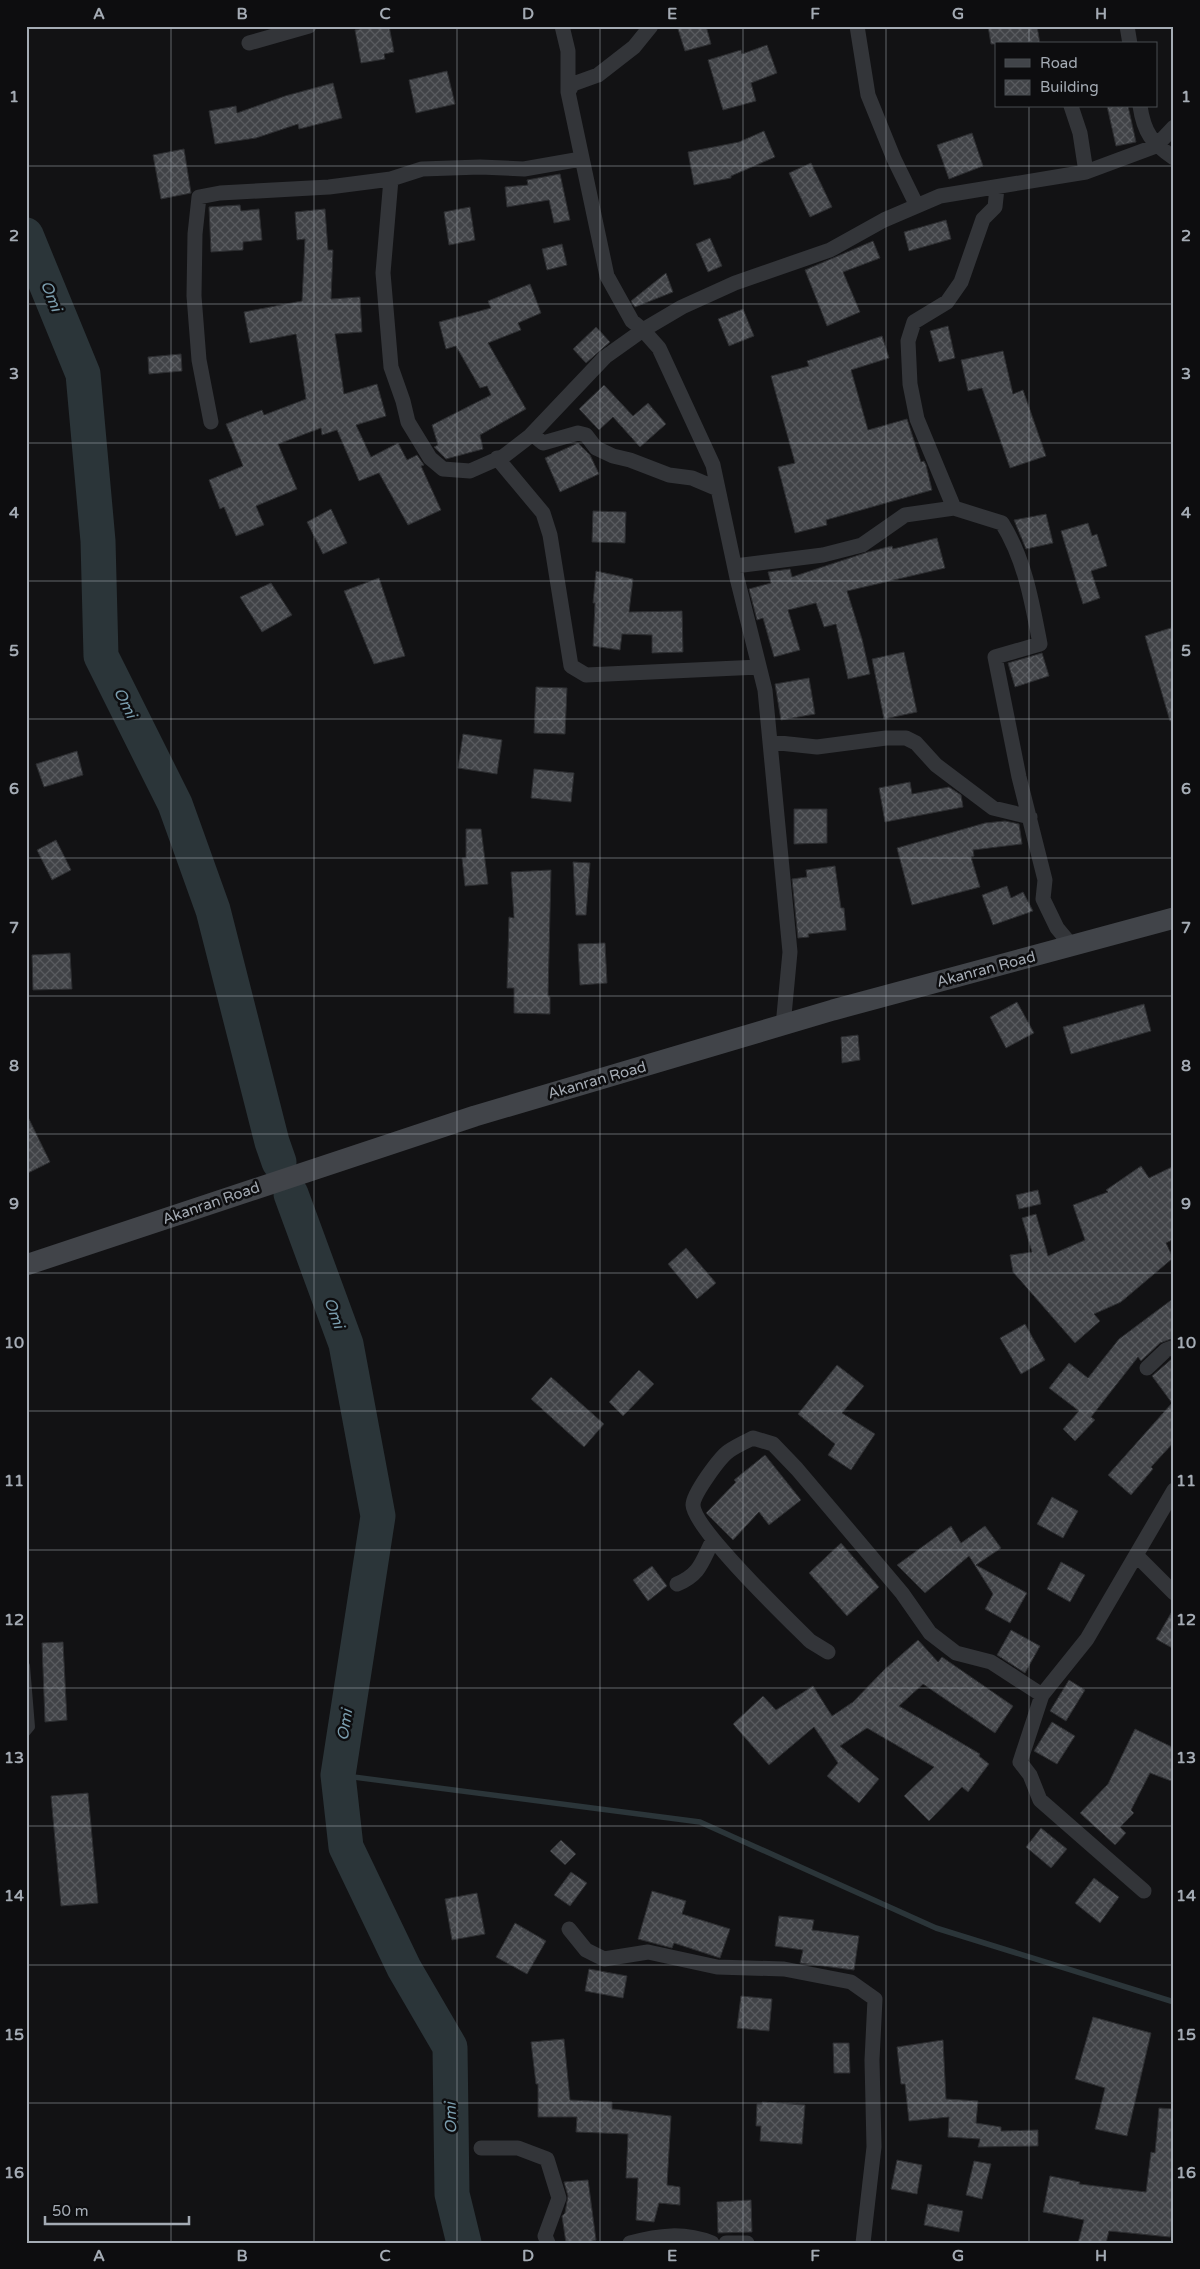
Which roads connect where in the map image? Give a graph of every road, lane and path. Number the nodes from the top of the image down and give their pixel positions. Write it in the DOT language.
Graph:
graph roads {
  1 [pos="309,26"];
  2 [pos="651,26"];
  3 [pos="857,26"];
  4 [pos="1127,26"];
  5 [pos="567,29"];
  6 [pos="1130,42"];
  7 [pos="249,43"];
  8 [pos="568,92"];
  9 [pos="1072,108"];
  10 [pos="1140,108"];
  11 [pos="1174,127"];
  12 [pos="1156,146"];
  13 [pos="581,158"];
  14 [pos="1174,158"];
  15 [pos="1086,172"];
  16 [pos="391,179"];
  17 [pos="996,188"];
  18 [pos="917,206"];
  19 [pos="643,330"];
  20 [pos="211,422"];
  21 [pos="532,434"];
  22 [pos="497,458"];
  23 [pos="718,489"];
  24 [pos="954,508"];
  25 [pos="735,566"];
  26 [pos="759,666"];
  27 [pos="770,742"];
  28 [pos="1030,817"];
  29 [pos="1174,918"];
  30 [pos="1072,946"];
  31 [pos="782,1026"];
  32 [pos="26,1265"];
  33 [pos="1174,1347"];
  34 [pos="1147,1368"];
  35 [pos="1174,1490"];
  36 [pos="713,1540"];
  37 [pos="1136,1556"];
  38 [pos="677,1584"];
  39 [pos="1174,1593"];
  40 [pos="828,1652"];
  41 [pos="26,1666"];
  42 [pos="1042,1695"];
  43 [pos="26,1733"];
  44 [pos="1144,1891"];
  45 [pos="569,1929"];
  46 [pos="480,2148"];
  47 [pos="548,2243"];
  48 [pos="630,2243"];
  49 [pos="712,2243"];
  50 [pos="726,2243"];
  51 [pos="747,2243"];
  52 [pos="863,2243"];
  1 -- 7 [label="street"];
  2 -- 8 [label="street"];
  3 -- 18 [label="street"];
  4 -- 6 [label="street"];
  5 -- 8 [label="street"];
  8 -- 13 [label="street"];
  9 -- 15 [label="street"];
  10 -- 12 [label="street"];
  11 -- 12 [label="street"];
  12 -- 14 [label="street"];
  12 -- 15 [label="street"];
  13 -- 16 [label="street"];
  13 -- 19 [label="street"];
  15 -- 17 [label="street"];
  16 -- 20 [label="street"];
  16 -- 22 [label="street"];
  17 -- 18 [label="street"];
  17 -- 24 [label="street"];
  18 -- 19 [label="street"];
  19 -- 21 [label="street"];
  19 -- 23 [label="street"];
  21 -- 22 [label="street"];
  21 -- 23 [label="street"];
  22 -- 26 [label="street"];
  23 -- 25 [label="street"];
  24 -- 25 [label="street"];
  24 -- 28 [label="street"];
  25 -- 26 [label="street"];
  26 -- 27 [label="street"];
  27 -- 28 [label="street"];
  27 -- 31 [label="street"];
  28 -- 30 [label="street"];
  29 -- 30 [label="main road, Akanran Road"];
  30 -- 31 [label="main road, Akanran Road"];
  31 -- 32 [label="main road, Akanran Road"];
  33 -- 34 [label="street"];
  35 -- 37 [label="street"];
  36 -- 38 [label="street"];
  36 -- 40 [label="street"];
  36 -- 42 [label="street"];
  37 -- 39 [label="street"];
  37 -- 42 [label="street"];
  41 -- 43 [label="lane"];
  42 -- 44 [label="street"];
  45 -- 52 [label="street"];
  46 -- 47 [label="street"];
  48 -- 49 [label="street"];
  50 -- 51 [label="street"];
}
